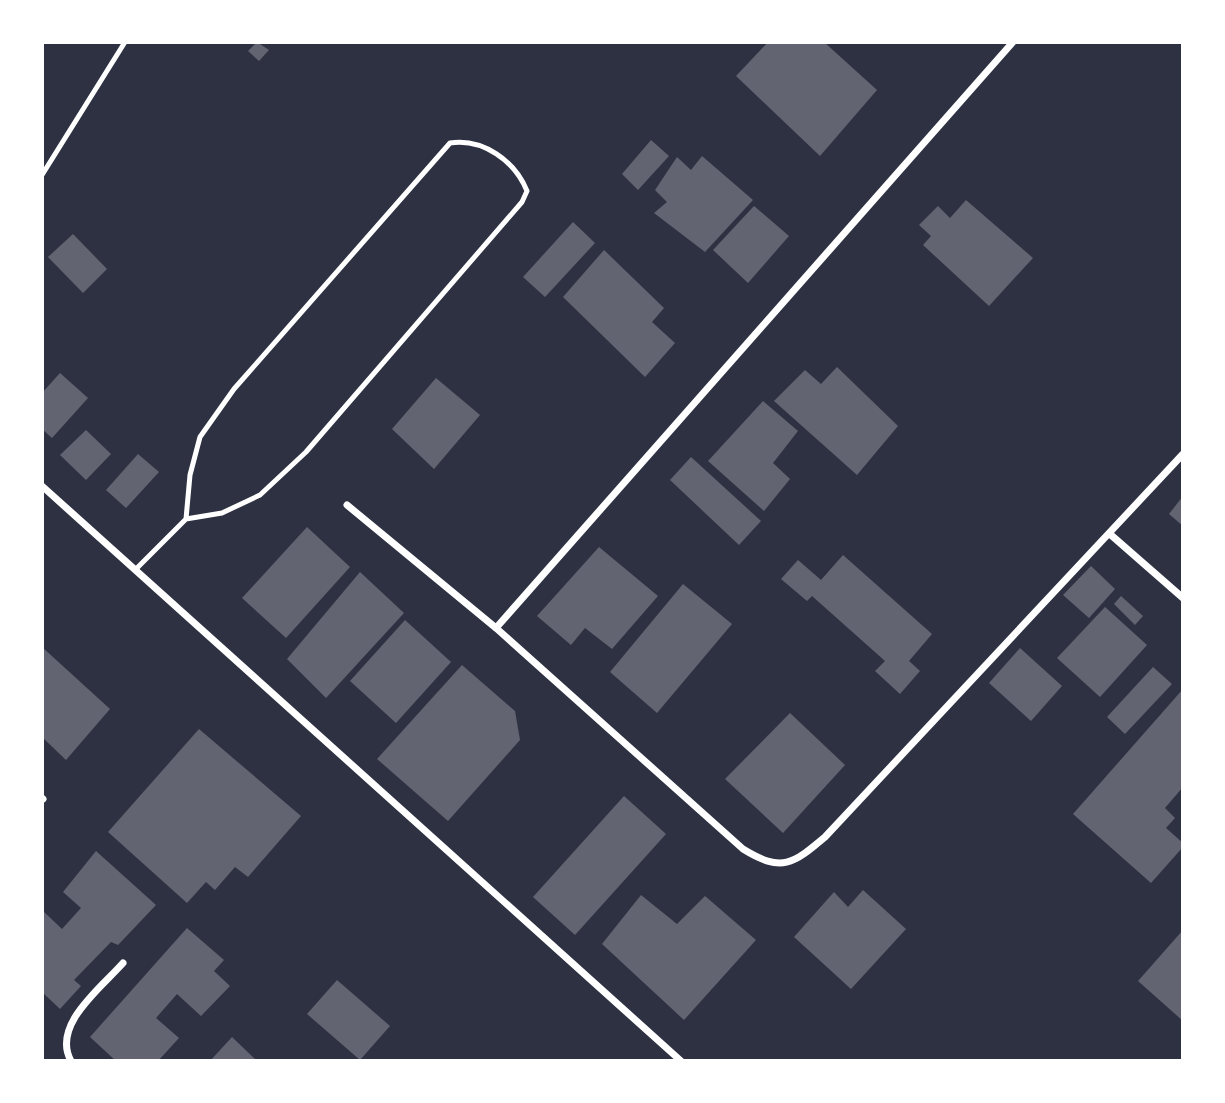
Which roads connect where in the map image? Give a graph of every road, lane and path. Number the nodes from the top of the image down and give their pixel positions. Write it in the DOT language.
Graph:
graph roads {
  1 [pos="125,42"];
  2 [pos="1013,42"];
  3 [pos="42,175"];
  4 [pos="1183,454"];
  5 [pos="42,486"];
  6 [pos="347,505"];
  7 [pos="186,519"];
  8 [pos="1111,535"];
  9 [pos="135,570"];
  10 [pos="1183,598"];
  11 [pos="496,628"];
  12 [pos="123,963"];
  13 [pos="71,1061"];
  14 [pos="681,1061"];
  1 -- 3 [label="lane"];
  2 -- 11 [label="street"];
  4 -- 8 [label="street"];
  5 -- 9 [label="street"];
  6 -- 11 [label="street"];
  7 -- 7 [label="lane"];
  7 -- 9 [label="lane"];
  8 -- 10 [label="street"];
  8 -- 11 [label="street"];
  9 -- 14 [label="street"];
  12 -- 13 [label="street"];
}
